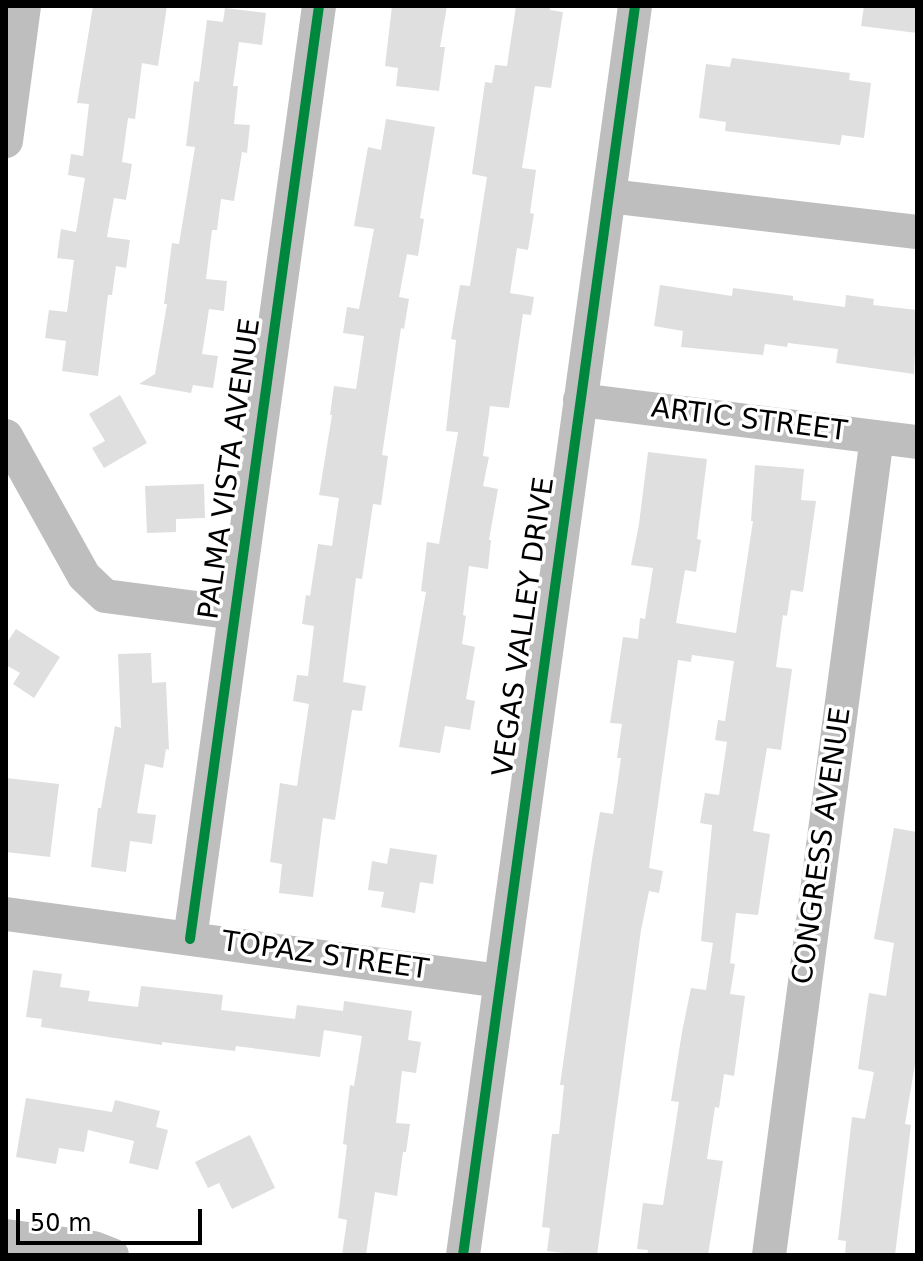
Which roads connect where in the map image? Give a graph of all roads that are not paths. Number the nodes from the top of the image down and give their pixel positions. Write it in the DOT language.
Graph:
graph roads {
  1 [pos="24,6"];
  2 [pos="319,6"];
  3 [pos="635,6"];
  4 [pos="6,141"];
  5 [pos="609,196"];
  6 [pos="917,232"];
  7 [pos="580,400"];
  8 [pos="6,436"];
  9 [pos="877,437"];
  10 [pos="917,442"];
  11 [pos="235,613"];
  12 [pos="6,914"];
  13 [pos="190,939"];
  14 [pos="500,981"];
  15 [pos="6,1236"];
  16 [pos="112,1255"];
  17 [pos="463,1255"];
  18 [pos="769,1255"];
  1 -- 4 [label="street"];
  2 -- 11 [label="street, PALMA VISTA AVENUE"];
  3 -- 5 [label="street, VEGAS VALLEY DRIVE"];
  5 -- 6 [label="street"];
  5 -- 7 [label="street, VEGAS VALLEY DRIVE"];
  7 -- 9 [label="street, ARTIC STREET"];
  7 -- 14 [label="street, VEGAS VALLEY DRIVE"];
  8 -- 11 [label="street"];
  9 -- 10 [label="street, ARTIC STREET"];
  9 -- 18 [label="street, CONGRESS AVENUE"];
  11 -- 13 [label="street, PALMA VISTA AVENUE"];
  12 -- 13 [label="street, TOPAZ STREET"];
  13 -- 14 [label="street, TOPAZ STREET"];
  14 -- 17 [label="street, VEGAS VALLEY DRIVE"];
  15 -- 16 [label="street"];
}
